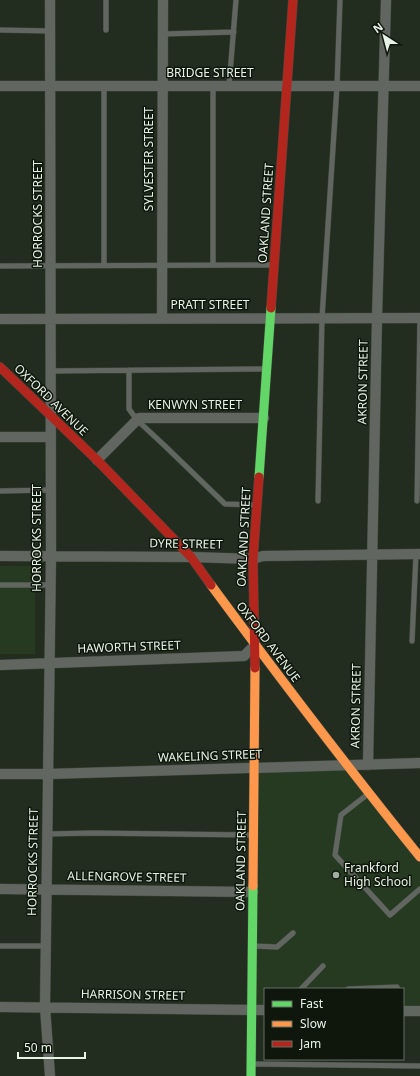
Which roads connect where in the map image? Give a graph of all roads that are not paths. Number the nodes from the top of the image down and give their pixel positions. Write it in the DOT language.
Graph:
graph roads {
  1 [pos="50,0"];
  2 [pos="106,0"];
  3 [pos="163,0"];
  4 [pos="236,0"];
  5 [pos="293,0"];
  6 [pos="340,0"];
  7 [pos="386,0"];
  8 [pos="0,30"];
  9 [pos="51,30"];
  10 [pos="106,30"];
  11 [pos="234,32"];
  12 [pos="162,34"];
  13 [pos="162,85"];
  14 [pos="0,86"];
  15 [pos="51,86"];
  16 [pos="104,86"];
  17 [pos="213,86"];
  18 [pos="229,86"];
  19 [pos="287,86"];
  20 [pos="337,86"];
  21 [pos="384,86"];
  22 [pos="420,86"];
  23 [pos="104,265"];
  24 [pos="162,265"];
  25 [pos="213,265"];
  26 [pos="274,265"];
  27 [pos="0,266"];
  28 [pos="51,266"];
  29 [pos="51,318"];
  30 [pos="162,318"];
  31 [pos="322,318"];
  32 [pos="377,318"];
  33 [pos="420,318"];
  34 [pos="0,319"];
  35 [pos="270,319"];
  36 [pos="0,367"];
  37 [pos="267,369"];
  38 [pos="128,370"];
  39 [pos="51,371"];
  40 [pos="50,416"];
  41 [pos="264,418"];
  42 [pos="137,420"];
  43 [pos="0,437"];
  44 [pos="51,438"];
  45 [pos="97,460"];
  46 [pos="50,490"];
  47 [pos="0,491"];
  48 [pos="318,501"];
  49 [pos="417,501"];
  50 [pos="257,505"];
  51 [pos="418,554"];
  52 [pos="372,555"];
  53 [pos="0,556"];
  54 [pos="51,556"];
  55 [pos="191,557"];
  56 [pos="253,558"];
  57 [pos="0,584"];
  58 [pos="50,585"];
  59 [pos="412,641"];
  60 [pos="255,645"];
  61 [pos="49,663"];
  62 [pos="0,665"];
  63 [pos="420,763"];
  64 [pos="368,764"];
  65 [pos="346,765"];
  66 [pos="254,768"];
  67 [pos="0,774"];
  68 [pos="48,774"];
  69 [pos="369,794"];
  70 [pos="47,834"];
  71 [pos="253,835"];
  72 [pos="420,857"];
  73 [pos="0,889"];
  74 [pos="46,889"];
  75 [pos="420,889"];
  76 [pos="253,892"];
  77 [pos="293,933"];
  78 [pos="0,946"];
  79 [pos="45,946"];
  80 [pos="252,946"];
  81 [pos="323,966"];
  82 [pos="302,988"];
  83 [pos="373,988"];
  84 [pos="398,988"];
  85 [pos="0,1006"];
  86 [pos="45,1007"];
  87 [pos="251,1010"];
  88 [pos="264,1010"];
  89 [pos="404,1011"];
  90 [pos="420,1011"];
  91 [pos="251,1064"];
  92 [pos="420,1066"];
  93 [pos="50,1076"];
  94 [pos="251,1076"];
  1 -- 9 [label="street, HORROCKS STREET"];
  2 -- 10 [label="lane"];
  3 -- 12 [label="street, SYLVESTER STREET"];
  4 -- 11 [label="lane"];
  5 -- 19 [label="street, OAKLAND STREET"];
  6 -- 20 [label="lane"];
  7 -- 21 [label="street, AKRON STREET"];
  8 -- 9 [label="lane"];
  9 -- 15 [label="street, HORROCKS STREET"];
  11 -- 12 [label="lane"];
  11 -- 18 [label="lane"];
  12 -- 13 [label="street, SYLVESTER STREET"];
  13 -- 16 [label="street, BRIDGE STREET"];
  13 -- 17 [label="street, BRIDGE STREET"];
  13 -- 24 [label="street, SYLVESTER STREET"];
  14 -- 15 [label="street, BRIDGE STREET"];
  15 -- 16 [label="street, BRIDGE STREET"];
  15 -- 28 [label="street, HORROCKS STREET"];
  16 -- 23 [label="lane"];
  17 -- 18 [label="street, BRIDGE STREET"];
  17 -- 25 [label="lane"];
  18 -- 19 [label="street, BRIDGE STREET"];
  19 -- 20 [label="street, BRIDGE STREET"];
  19 -- 26 [label="street, OAKLAND STREET"];
  20 -- 21 [label="street, BRIDGE STREET"];
  20 -- 31 [label="lane"];
  21 -- 22 [label="street, BRIDGE STREET"];
  21 -- 32 [label="street, AKRON STREET"];
  23 -- 24 [label="lane"];
  23 -- 28 [label="lane"];
  24 -- 25 [label="lane"];
  24 -- 30 [label="street, SYLVESTER STREET"];
  25 -- 26 [label="lane"];
  26 -- 35 [label="street, OAKLAND STREET"];
  27 -- 28 [label="lane"];
  28 -- 29 [label="street, HORROCKS STREET"];
  29 -- 30 [label="street, PRATT STREET"];
  29 -- 34 [label="street, PRATT STREET"];
  29 -- 39 [label="street, HORROCKS STREET"];
  30 -- 35 [label="street, PRATT STREET"];
  31 -- 32 [label="street, PRATT STREET"];
  31 -- 35 [label="street, PRATT STREET"];
  31 -- 48 [label="lane"];
  32 -- 33 [label="street, PRATT STREET"];
  32 -- 52 [label="street, AKRON STREET"];
  33 -- 49 [label="lane"];
  35 -- 37 [label="street, OAKLAND STREET"];
  36 -- 40 [label="street, OXFORD AVENUE"];
  37 -- 38 [label="lane"];
  37 -- 41 [label="street, OAKLAND STREET"];
  38 -- 39 [label="lane"];
  38 -- 42 [label="lane"];
  39 -- 40 [label="street, HORROCKS STREET"];
  40 -- 44 [label="street, HORROCKS STREET"];
  40 -- 45 [label="street, OXFORD AVENUE"];
  41 -- 42 [label="street, KENWYN STREET"];
  41 -- 50 [label="street, OAKLAND STREET"];
  42 -- 45 [label="street, KENWYN STREET"];
  42 -- 50 [label="lane"];
  43 -- 44 [label="street"];
  44 -- 46 [label="street, HORROCKS STREET"];
  45 -- 55 [label="street, OXFORD AVENUE"];
  46 -- 47 [label="lane"];
  46 -- 54 [label="street, HORROCKS STREET"];
  50 -- 56 [label="street, OAKLAND STREET"];
  51 -- 52 [label="street, DYRE STREET"];
  51 -- 59 [label="lane"];
  52 -- 56 [label="street, DYRE STREET"];
  52 -- 64 [label="street, AKRON STREET"];
  53 -- 54 [label="street, DYRE STREET"];
  54 -- 55 [label="street, DYRE STREET"];
  54 -- 58 [label="street, HORROCKS STREET"];
  55 -- 56 [label="street, DYRE STREET"];
  55 -- 60 [label="street, OXFORD AVENUE"];
  56 -- 60 [label="street, OAKLAND STREET"];
  57 -- 58 [label="lane"];
  58 -- 61 [label="street, HORROCKS STREET"];
  60 -- 61 [label="street, HAWORTH STREET"];
  60 -- 65 [label="street, OXFORD AVENUE"];
  60 -- 66 [label="street, OAKLAND STREET"];
  61 -- 62 [label="street, HAWORTH STREET"];
  61 -- 68 [label="street, HORROCKS STREET"];
  63 -- 64 [label="street, WAKELING STREET"];
  64 -- 65 [label="street, WAKELING STREET"];
  65 -- 66 [label="street, WAKELING STREET"];
  65 -- 69 [label="street, OXFORD AVENUE"];
  66 -- 68 [label="street, WAKELING STREET"];
  66 -- 71 [label="street, OAKLAND STREET"];
  67 -- 68 [label="street, WAKELING STREET"];
  68 -- 70 [label="street, HORROCKS STREET"];
  69 -- 72 [label="street, OXFORD AVENUE"];
  69 -- 75 [label="lane"];
  70 -- 71 [label="lane"];
  70 -- 74 [label="street, HORROCKS STREET"];
  71 -- 76 [label="street, OAKLAND STREET"];
  73 -- 74 [label="street, ALLENGROVE STREET"];
  74 -- 76 [label="street, ALLENGROVE STREET"];
  74 -- 79 [label="street, HORROCKS STREET"];
  76 -- 80 [label="street, OAKLAND STREET"];
  77 -- 80 [label="lane"];
  78 -- 79 [label="lane"];
  79 -- 86 [label="street, HORROCKS STREET"];
  80 -- 87 [label="street, OAKLAND STREET"];
  81 -- 82 [label="lane"];
  83 -- 84 [label="lane"];
  85 -- 86 [label="street, HARRISON STREET"];
  86 -- 87 [label="street, HARRISON STREET"];
  86 -- 93 [label="street, HORROCKS STREET"];
  87 -- 88 [label="street, HARRISON STREET"];
  87 -- 91 [label="street, OAKLAND STREET"];
  89 -- 90 [label="street"];
  91 -- 92 [label="lane"];
  91 -- 94 [label="street, OAKLAND STREET"];
}
